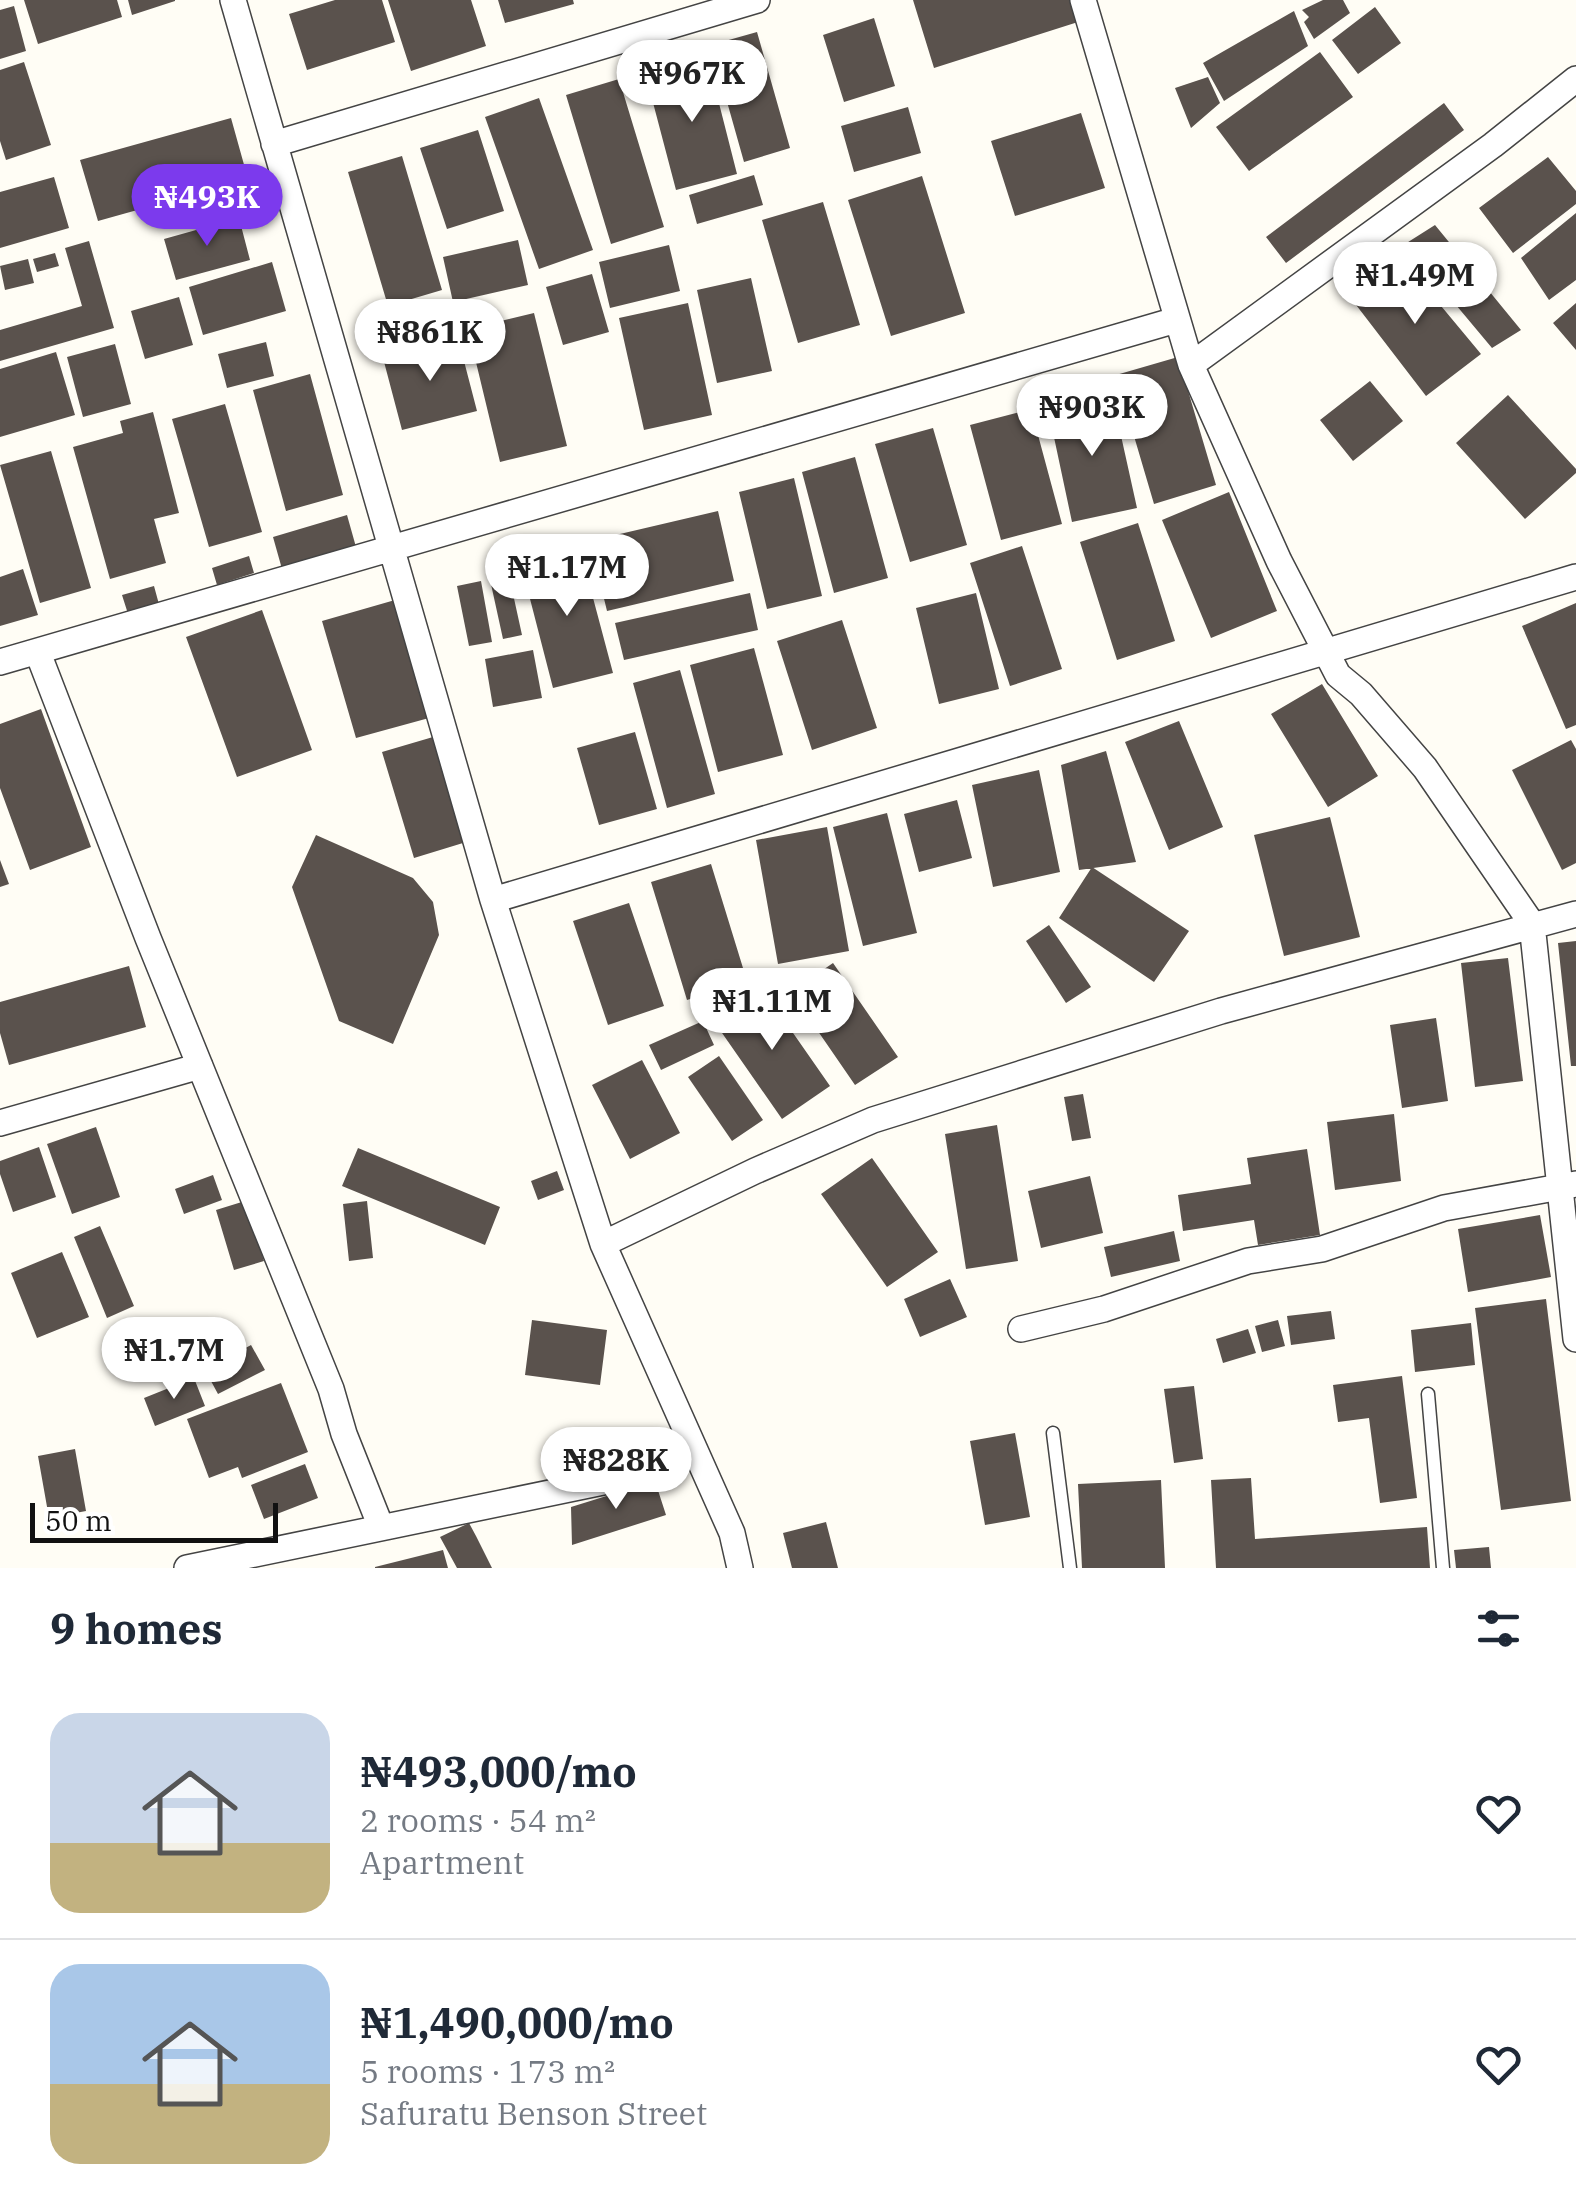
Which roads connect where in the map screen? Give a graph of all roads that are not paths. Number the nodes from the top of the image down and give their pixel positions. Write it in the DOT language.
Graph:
graph roads {
  1 [pos="233,0"];
  2 [pos="757,0"];
  3 [pos="1083,0"];
  4 [pos="1576,80"];
  5 [pos="274,144"];
  6 [pos="1176,320"];
  7 [pos="1191,365"];
  8 [pos="391,550"];
  9 [pos="1576,577"];
  10 [pos="1323,650"];
  11 [pos="38,653"];
  12 [pos="0,662"];
  13 [pos="492,900"];
  14 [pos="1576,914"];
  15 [pos="1532,924"];
  16 [pos="200,1066"];
  17 [pos="0,1123"];
  18 [pos="1567,1185"];
  19 [pos="603,1244"];
  20 [pos="1021,1329"];
  21 [pos="1576,1339"];
  22 [pos="1428,1394"];
  23 [pos="1054,1433"];
  24 [pos="696,1450"];
  25 [pos="381,1528"];
  26 [pos="187,1568"];
  27 [pos="740,1568"];
  28 [pos="1070,1568"];
  29 [pos="1443,1568"];
  1 -- 5 [label="street"];
  2 -- 5 [label="street"];
  3 -- 6 [label="street"];
  4 -- 7 [label="street"];
  5 -- 8 [label="street"];
  6 -- 7 [label="street"];
  6 -- 8 [label="street"];
  7 -- 10 [label="street"];
  8 -- 11 [label="street"];
  8 -- 13 [label="street"];
  9 -- 10 [label="street"];
  10 -- 13 [label="street"];
  10 -- 15 [label="street"];
  11 -- 12 [label="street"];
  11 -- 16 [label="street"];
  13 -- 19 [label="street"];
  14 -- 15 [label="street"];
  15 -- 18 [label="street"];
  15 -- 19 [label="street"];
  16 -- 17 [label="street"];
  16 -- 25 [label="street"];
  18 -- 20 [label="street"];
  18 -- 21 [label="street"];
  19 -- 24 [label="street"];
  22 -- 29 [label="lane"];
  23 -- 28 [label="lane"];
  24 -- 25 [label="street"];
  24 -- 27 [label="street"];
  25 -- 26 [label="street"];
}
